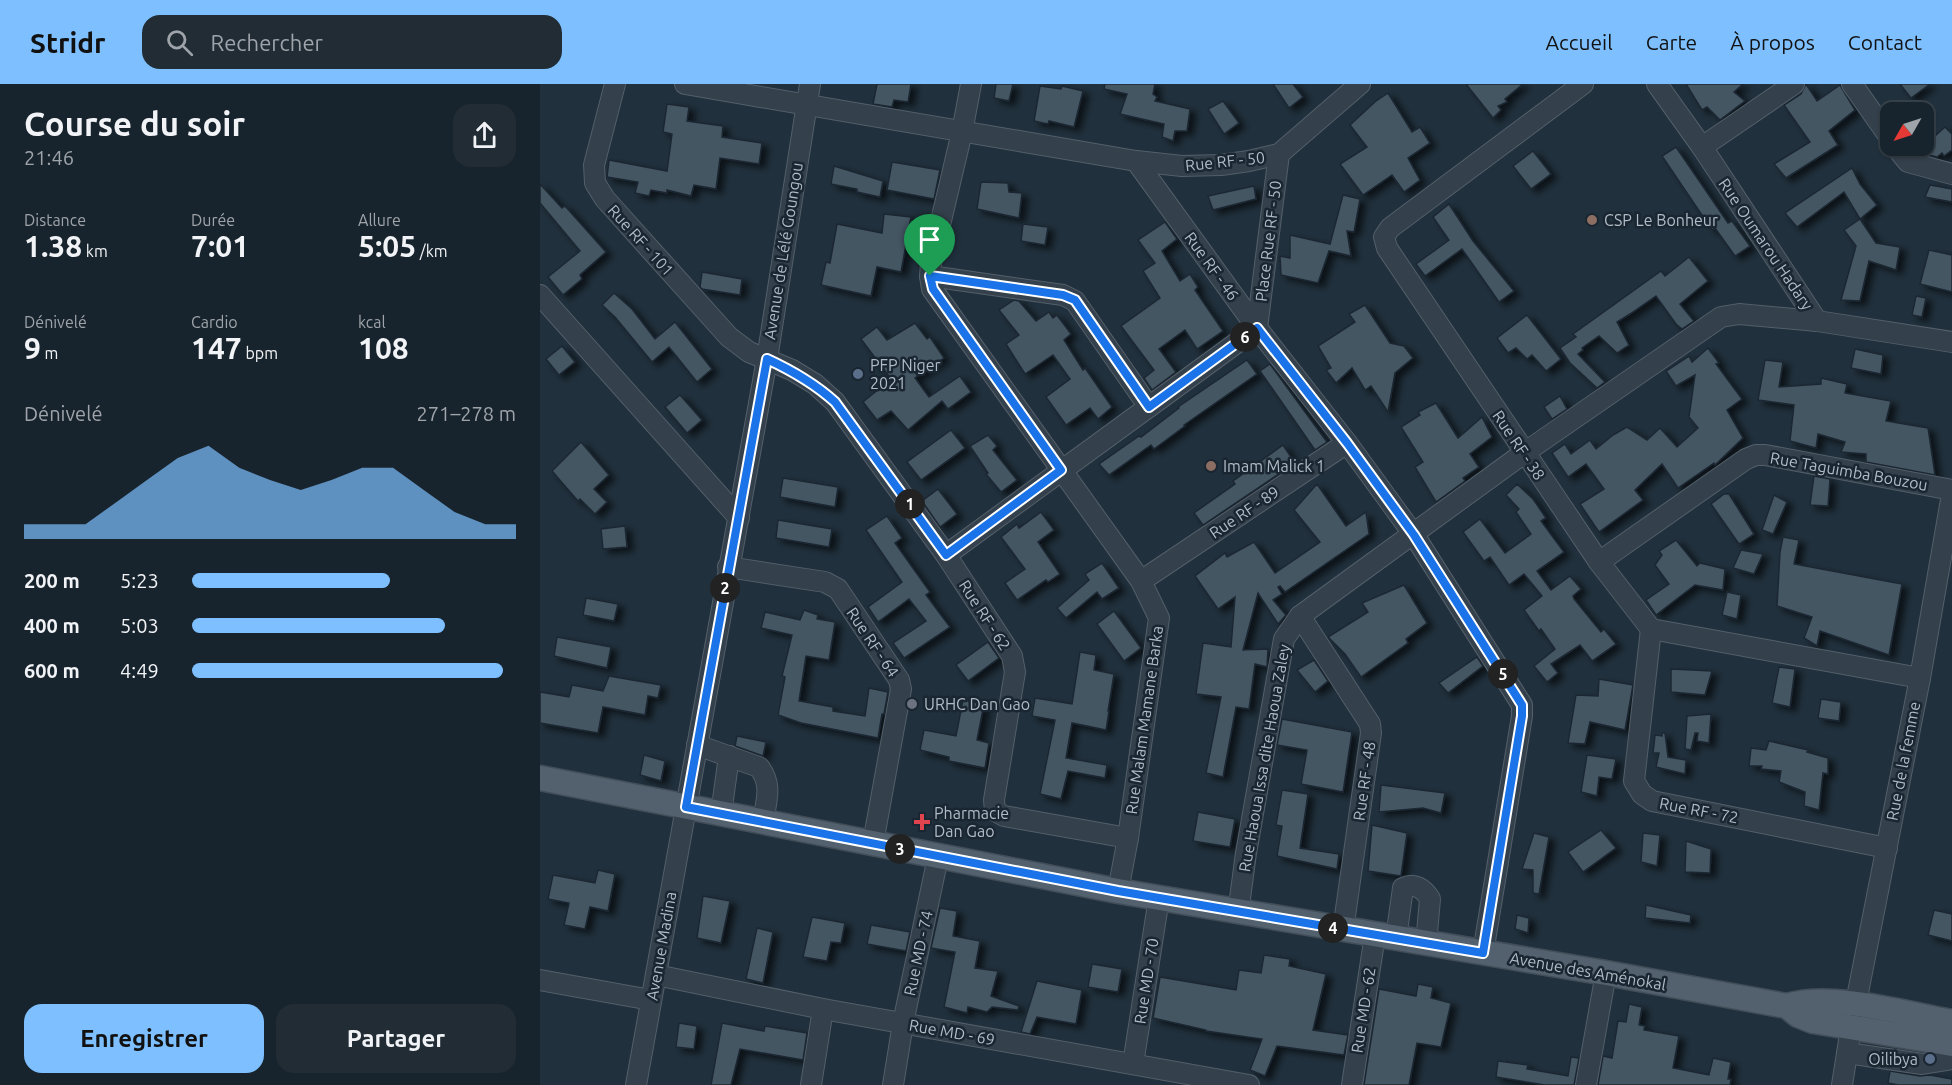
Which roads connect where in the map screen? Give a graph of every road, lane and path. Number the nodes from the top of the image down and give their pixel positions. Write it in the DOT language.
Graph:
graph roads {
  1 [pos="615,84"];
  2 [pos="685,84"];
  3 [pos="810,84"];
  4 [pos="971,84"];
  5 [pos="1360,84"];
  6 [pos="1583,84"];
  7 [pos="1657,84"];
  8 [pos="1794,84"];
  9 [pos="1852,84"];
  10 [pos="805,105"];
  11 [pos="1880,124"];
  12 [pos="962,132"];
  13 [pos="1702,147"];
  14 [pos="1279,154"];
  15 [pos="1903,156"];
  16 [pos="1136,161"];
  17 [pos="1952,174"];
  18 [pos="930,276"];
  19 [pos="540,295"];
  20 [pos="1817,321"];
  21 [pos="1257,328"];
  22 [pos="1952,342"];
  23 [pos="767,359"];
  24 [pos="1149,407"];
  25 [pos="1347,443"];
  26 [pos="1524,453"];
  27 [pos="1061,470"];
  28 [pos="1952,492"];
  29 [pos="739,518"];
  30 [pos="1414,535"];
  31 [pos="946,555"];
  32 [pos="1599,562"];
  33 [pos="728,567"];
  34 [pos="1141,581"];
  35 [pos="1300,616"];
  36 [pos="1651,629"];
  37 [pos="1920,678"];
  38 [pos="697,745"];
  39 [pos="729,756"];
  40 [pos="540,778"];
  41 [pos="686,807"];
  42 [pos="721,814"];
  43 [pos="763,822"];
  44 [pos="1128,838"];
  45 [pos="873,843"];
  46 [pos="1887,848"];
  47 [pos="938,856"];
  48 [pos="1118,891"];
  49 [pos="1159,897"];
  50 [pos="1239,906"];
  51 [pos="1343,930"];
  52 [pos="1385,937"];
  53 [pos="1426,944"];
  54 [pos="1483,953"];
  55 [pos="1606,973"];
  56 [pos="656,975"];
  57 [pos="540,980"];
  58 [pos="651,1000"];
  59 [pos="1856,1004"];
  60 [pos="1787,1006"];
  61 [pos="823,1009"];
  62 [pos="1952,1022"];
  63 [pos="903,1023"];
  64 [pos="1851,1028"];
  65 [pos="1952,1044"];
  66 [pos="1847,1053"];
  67 [pos="1952,1059"];
  68 [pos="1133,1064"];
  69 [pos="636,1085"];
  70 [pos="811,1085"];
  71 [pos="893,1085"];
  72 [pos="1249,1085"];
  73 [pos="1352,1085"];
  74 [pos="1586,1085"];
  75 [pos="1842,1085"];
  1 -- 23 [label="street, Rue RF - 101"];
  2 -- 10 [label="street"];
  3 -- 10 [label="street, Avenue de Lélé Goungou"];
  4 -- 12 [label="street"];
  5 -- 14 [label="street, Rue RF - 50"];
  6 -- 26 [label="street, Rue RF - 38"];
  7 -- 13 [label="street, Rue Oumarou Hadary"];
  8 -- 13 [label="street"];
  9 -- 11 [label="street"];
  10 -- 12 [label="street"];
  10 -- 23 [label="street, Avenue de Lélé Goungou"];
  12 -- 16 [label="street"];
  12 -- 18 [label="street"];
  13 -- 20 [label="street, Rue Oumarou Hadary"];
  14 -- 16 [label="street, Rue RF - 50"];
  14 -- 21 [label="street, Place Rue RF - 50"];
  15 -- 17 [label="street"];
  16 -- 21 [label="street, Rue RF - 46"];
  18 -- 24 [label="street"];
  18 -- 27 [label="street, Rue Malam Mamane Barka"];
  19 -- 29 [label="street"];
  20 -- 22 [label="street, Rue Oumarou Hadary"];
  20 -- 26 [label="street, Rue Haoua Issa dite Haoua Zaley"];
  21 -- 24 [label="street"];
  21 -- 25 [label="street, Rue RF - 46"];
  23 -- 29 [label="street, Avenue de Lélé Goungou"];
  23 -- 31 [label="street, Rue RF - 62"];
  24 -- 27 [label="street"];
  25 -- 30 [label="street, Rue RF - 46"];
  25 -- 34 [label="street, Rue RF - 89"];
  26 -- 30 [label="street, Rue Haoua Issa dite Haoua Zaley"];
  26 -- 32 [label="street, Rue RF - 38"];
  27 -- 31 [label="street"];
  27 -- 34 [label="street, Rue Malam Mamane Barka"];
  28 -- 32 [label="street, Rue Taguimba Bouzou"];
  28 -- 37 [label="street, Rue de la femme"];
  29 -- 33 [label="street, Avenue de Lélé Goungou"];
  30 -- 35 [label="street, Rue Haoua Issa dite Haoua Zaley"];
  30 -- 54 [label="street, Rue RF - 46"];
  31 -- 44 [label="street, Rue RF - 62"];
  32 -- 36 [label="street, Rue RF - 38"];
  33 -- 38 [label="street, Avenue de Lélé Goungou"];
  33 -- 45 [label="street, Rue RF - 64"];
  34 -- 44 [label="street, Rue Malam Mamane Barka"];
  35 -- 50 [label="street, Rue Haoua Issa dite Haoua Zaley"];
  35 -- 51 [label="street, Rue RF - 48"];
  36 -- 37 [label="street"];
  36 -- 46 [label="street, Rue RF - 72"];
  37 -- 46 [label="street, Rue de la femme"];
  38 -- 39 [label="street"];
  38 -- 41 [label="street, Avenue de Lélé Goungou"];
  39 -- 42 [label="street"];
  39 -- 43 [label="street"];
  40 -- 41 [label="main road, Avenue des Aménokal"];
  41 -- 42 [label="main road, Avenue des Aménokal"];
  41 -- 56 [label="street, Avenue Madina"];
  42 -- 43 [label="main road, Avenue des Aménokal"];
  43 -- 45 [label="main road, Avenue des Aménokal"];
  44 -- 48 [label="street, Rue Malam Mamane Barka"];
  45 -- 47 [label="main road, Avenue des Aménokal"];
  46 -- 59 [label="street, Rue de la femme"];
  47 -- 48 [label="main road, Avenue des Aménokal"];
  47 -- 63 [label="street, Rue MD - 74"];
  48 -- 49 [label="main road, Avenue des Aménokal"];
  49 -- 51 [label="main road, Avenue des Aménokal"];
  49 -- 68 [label="street, Rue MD - 70"];
  51 -- 52 [label="main road, Avenue des Aménokal"];
  52 -- 53 [label="main road, Avenue des Aménokal"];
  52 -- 53 [label="street, Rue MD - 62"];
  52 -- 73 [label="street, Rue MD - 62"];
  53 -- 54 [label="main road, Avenue des Aménokal"];
  54 -- 55 [label="main road, Avenue des Aménokal"];
  55 -- 60 [label="main road, Avenue des Aménokal"];
  55 -- 74 [label="street"];
  56 -- 58 [label="street, Avenue Madina"];
  56 -- 61 [label="street, Rue MD - 69"];
  57 -- 58 [label="street"];
  58 -- 69 [label="street, Avenue Madina"];
  59 -- 60 [label="main road, Avenue des Aménokal"];
  59 -- 62 [label="main road, Avenue des Aménokal"];
  59 -- 64 [label="street, Rue de la femme"];
  60 -- 64 [label="main road, Avenue des Aménokal"];
  61 -- 63 [label="street, Rue MD - 69"];
  61 -- 70 [label="street"];
  63 -- 68 [label="street, Rue MD - 69"];
  63 -- 71 [label="street, Rue MD - 74"];
  64 -- 65 [label="main road, Avenue des Aménokal"];
  64 -- 66 [label="street, Rue de la femme"];
  66 -- 67 [label="street"];
  66 -- 75 [label="street, Rue de la femme"];
  68 -- 72 [label="street, Rue MD - 69"];
}
